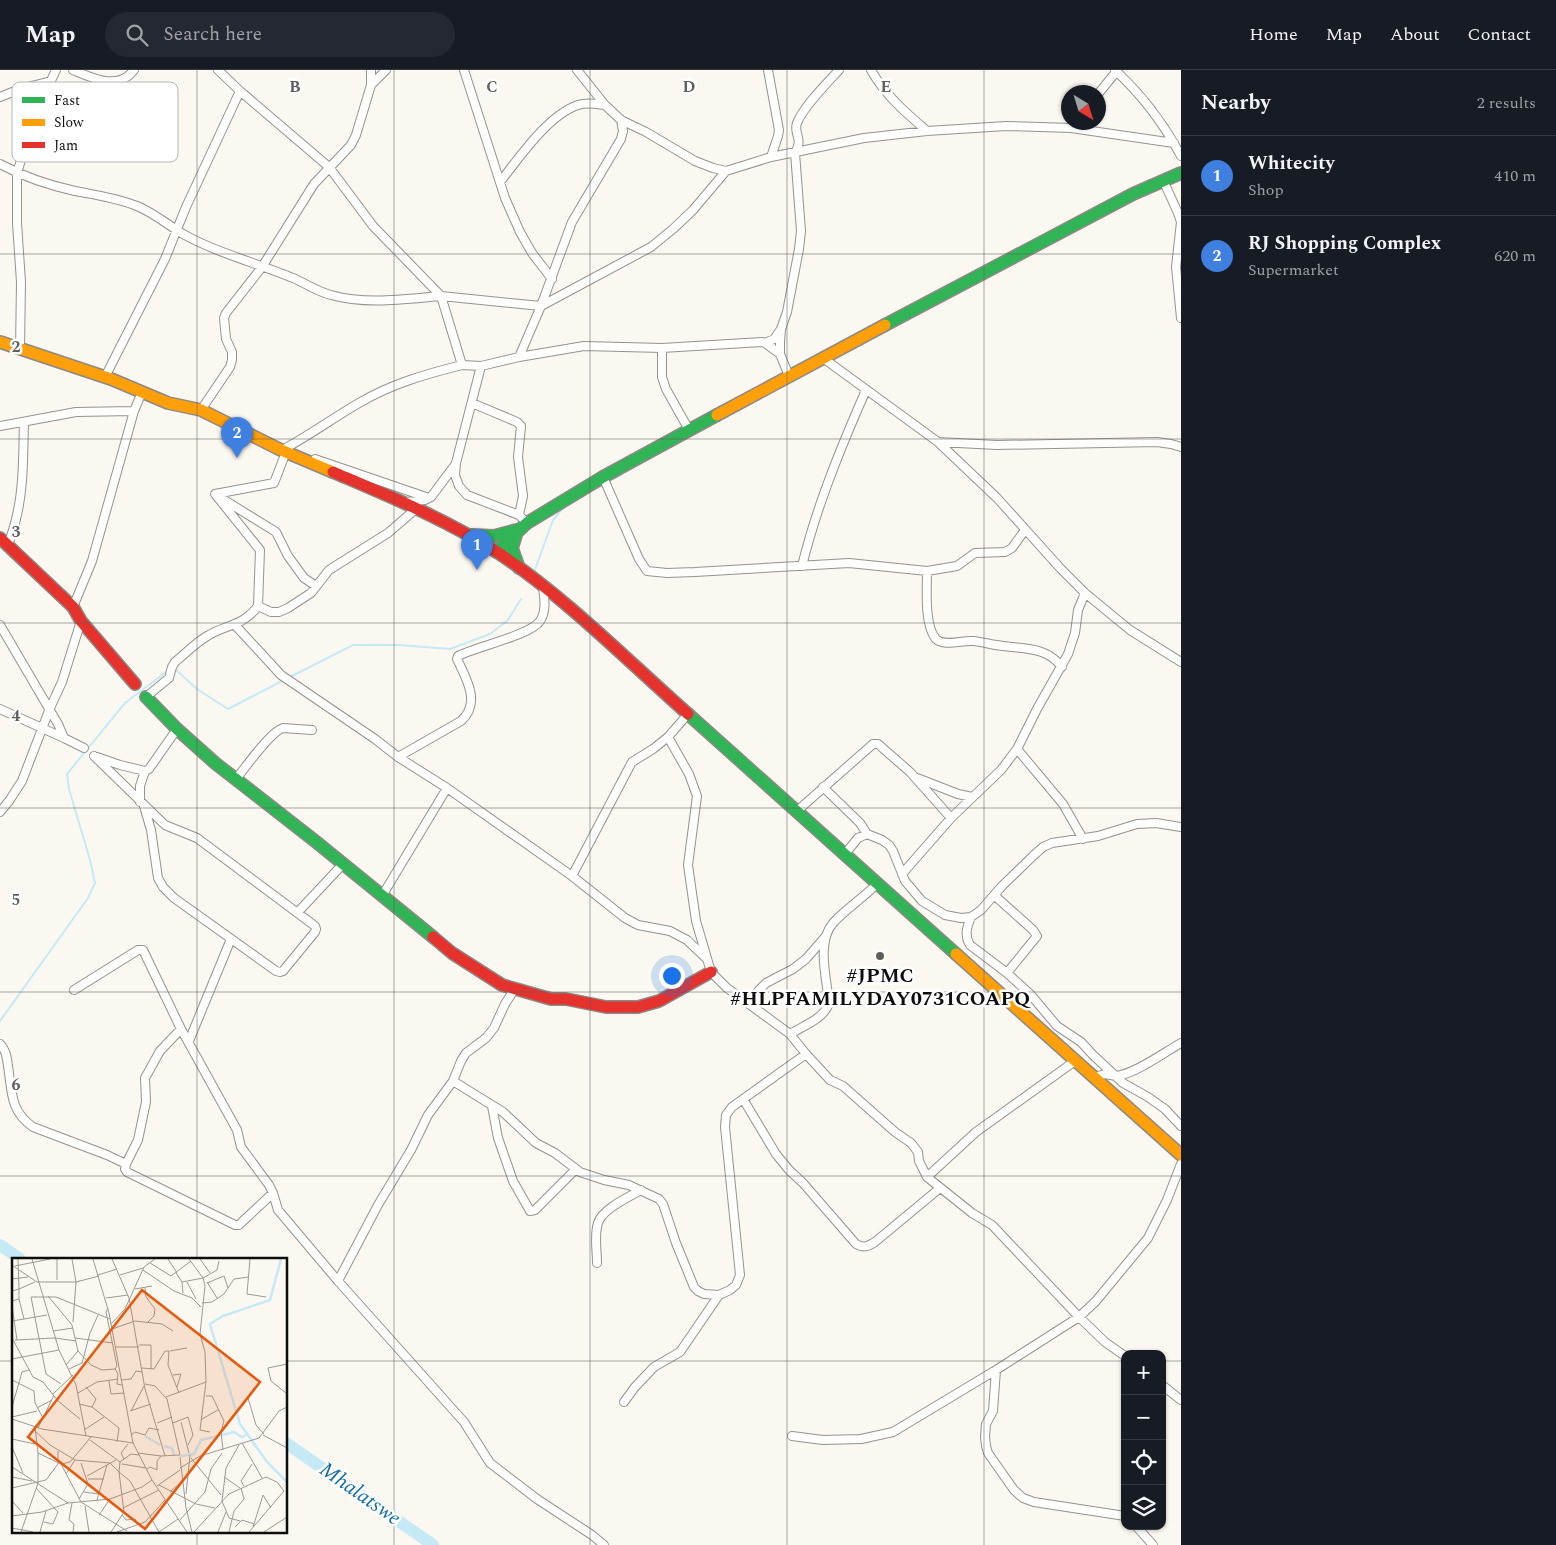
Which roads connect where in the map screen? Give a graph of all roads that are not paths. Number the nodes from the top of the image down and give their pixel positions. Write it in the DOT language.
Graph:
graph roads {
  1 [pos="56,70"];
  2 [pos="72,70"];
  3 [pos="134,70"];
  4 [pos="218,70"];
  5 [pos="371,70"];
  6 [pos="386,70"];
  7 [pos="464,70"];
  8 [pos="577,70"];
  9 [pos="768,70"];
  10 [pos="839,70"];
  11 [pos="871,70"];
  12 [pos="1115,71"];
  13 [pos="51,81"];
  14 [pos="47,82"];
  15 [pos="371,85"];
  16 [pos="1105,85"];
  17 [pos="240,92"];
  18 [pos="12,93"];
  19 [pos="0,98"];
  20 [pos="605,105"];
  21 [pos="621,120"];
  22 [pos="1061,126"];
  23 [pos="1098,130"];
  24 [pos="927,131"];
  25 [pos="1174,143"];
  26 [pos="795,153"];
  27 [pos="1181,156"];
  28 [pos="771,157"];
  29 [pos="20,162"];
  30 [pos="0,164"];
  31 [pos="329,167"];
  32 [pos="726,171"];
  33 [pos="17,173"];
  34 [pos="1181,173"];
  35 [pos="1163,180"];
  36 [pos="500,182"];
  37 [pos="177,230"];
  38 [pos="262,267"];
  39 [pos="1179,267"];
  40 [pos="552,279"];
  41 [pos="441,296"];
  42 [pos="541,306"];
  43 [pos="1181,318"];
  44 [pos="781,329"];
  45 [pos="0,342"];
  46 [pos="765,343"];
  47 [pos="662,348"];
  48 [pos="20,349"];
  49 [pos="780,354"];
  50 [pos="519,357"];
  51 [pos="823,358"];
  52 [pos="462,365"];
  53 [pos="481,366"];
  54 [pos="788,376"];
  55 [pos="105,377"];
  56 [pos="866,390"];
  57 [pos="142,392"];
  58 [pos="472,402"];
  59 [pos="200,410"];
  60 [pos="134,411"];
  61 [pos="24,422"];
  62 [pos="0,426"];
  63 [pos="689,430"];
  64 [pos="1181,440"];
  65 [pos="938,442"];
  66 [pos="1171,444"];
  67 [pos="1181,446"];
  68 [pos="286,452"];
  69 [pos="456,463"];
  70 [pos="603,477"];
  71 [pos="215,494"];
  72 [pos="429,498"];
  73 [pos="405,502"];
  74 [pos="417,508"];
  75 [pos="521,523"];
  76 [pos="1025,530"];
  77 [pos="468,535"];
  78 [pos="4,541"];
  79 [pos="496,552"];
  80 [pos="802,566"];
  81 [pos="519,568"];
  82 [pos="927,571"];
  83 [pos="316,586"];
  84 [pos="543,586"];
  85 [pos="1085,593"];
  86 [pos="258,606"];
  87 [pos="74,607"];
  88 [pos="81,621"];
  89 [pos="0,625"];
  90 [pos="235,625"];
  91 [pos="1181,662"];
  92 [pos="1062,667"];
  93 [pos="135,684"];
  94 [pos="146,697"];
  95 [pos="0,708"];
  96 [pos="50,708"];
  97 [pos="688,714"];
  98 [pos="42,727"];
  99 [pos="177,729"];
  100 [pos="312,730"];
  101 [pos="668,737"];
  102 [pos="64,738"];
  103 [pos="84,748"];
  104 [pos="1017,749"];
  105 [pos="398,757"];
  106 [pos="145,771"];
  107 [pos="914,777"];
  108 [pos="236,779"];
  109 [pos="823,787"];
  110 [pos="446,788"];
  111 [pos="972,797"];
  112 [pos="142,804"];
  113 [pos="796,811"];
  114 [pos="0,812"];
  115 [pos="951,818"];
  116 [pos="1181,827"];
  117 [pos="867,834"];
  118 [pos="1083,839"];
  119 [pos="845,854"];
  120 [pos="343,864"];
  121 [pos="902,874"];
  122 [pos="572,876"];
  123 [pos="878,883"];
  124 [pos="994,895"];
  125 [pos="382,896"];
  126 [pos="298,912"];
  127 [pos="971,917"];
  128 [pos="825,937"];
  129 [pos="231,939"];
  130 [pos="709,966"];
  131 [pos="1008,973"];
  132 [pos="74,990"];
  133 [pos="514,990"];
  134 [pos="751,1004"];
  135 [pos="181,1029"];
  136 [pos="790,1034"];
  137 [pos="189,1041"];
  138 [pos="1181,1043"];
  139 [pos="1,1045"];
  140 [pos="806,1054"];
  141 [pos="1075,1061"];
  142 [pos="1115,1075"];
  143 [pos="1095,1078"];
  144 [pos="453,1081"];
  145 [pos="743,1099"];
  146 [pos="492,1106"];
  147 [pos="1181,1126"];
  148 [pos="1181,1155"];
  149 [pos="126,1164"];
  150 [pos="1181,1164"];
  151 [pos="576,1169"];
  152 [pos="927,1177"];
  153 [pos="940,1188"];
  154 [pos="641,1190"];
  155 [pos="273,1193"];
  156 [pos="598,1263"];
  157 [pos="338,1280"];
  158 [pos="719,1294"];
  159 [pos="1079,1317"];
  160 [pos="1121,1353"];
  161 [pos="996,1370"];
  162 [pos="1166,1388"];
  163 [pos="1181,1400"];
  164 [pos="624,1402"];
  165 [pos="792,1436"];
  166 [pos="1121,1515"];
  167 [pos="1140,1530"];
  168 [pos="604,1545"];
  169 [pos="1153,1545"];
  1 -- 13 [label="street"];
  2 -- 3 [label="street"];
  4 -- 17 [label="street"];
  5 -- 15 [label="street"];
  6 -- 15 [label="street"];
  7 -- 36 [label="street"];
  8 -- 20 [label="street"];
  9 -- 28 [label="street"];
  10 -- 26 [label="street"];
  11 -- 24 [label="street"];
  12 -- 16 [label="street"];
  12 -- 25 [label="street"];
  13 -- 14 [label="street"];
  15 -- 31 [label="street"];
  17 -- 31 [label="street"];
  17 -- 37 [label="street"];
  18 -- 19 [label="street"];
  20 -- 21 [label="street"];
  20 -- 36 [label="street"];
  21 -- 32 [label="street"];
  21 -- 40 [label="street"];
  22 -- 24 [label="street"];
  23 -- 25 [label="street"];
  24 -- 26 [label="street"];
  25 -- 27 [label="street"];
  26 -- 28 [label="street"];
  26 -- 44 [label="street"];
  28 -- 32 [label="street"];
  29 -- 33 [label="street"];
  30 -- 33 [label="street"];
  31 -- 38 [label="street"];
  31 -- 41 [label="street"];
  32 -- 42 [label="street"];
  33 -- 37 [label="street"];
  33 -- 48 [label="street"];
  34 -- 35 [label="street"];
  35 -- 39 [label="street"];
  35 -- 51 [label="street"];
  36 -- 40 [label="street"];
  37 -- 38 [label="street"];
  37 -- 55 [label="street"];
  38 -- 41 [label="street"];
  38 -- 59 [label="street"];
  39 -- 43 [label="street"];
  40 -- 42 [label="street"];
  41 -- 42 [label="street"];
  41 -- 52 [label="street"];
  42 -- 50 [label="street"];
  44 -- 46 [label="street"];
  44 -- 49 [label="street"];
  45 -- 48 [label="street"];
  46 -- 47 [label="street"];
  46 -- 49 [label="street"];
  47 -- 50 [label="street"];
  47 -- 63 [label="street"];
  48 -- 55 [label="street"];
  49 -- 54 [label="street"];
  50 -- 53 [label="street"];
  51 -- 54 [label="street"];
  51 -- 56 [label="street"];
  52 -- 53 [label="street"];
  52 -- 72 [label="street"];
  53 -- 58 [label="street"];
  54 -- 63 [label="street"];
  55 -- 57 [label="street"];
  56 -- 65 [label="street"];
  56 -- 80 [label="street"];
  57 -- 59 [label="street"];
  57 -- 60 [label="street"];
  58 -- 69 [label="street"];
  58 -- 75 [label="street"];
  59 -- 68 [label="street"];
  60 -- 61 [label="street"];
  60 -- 87 [label="street"];
  61 -- 62 [label="street"];
  61 -- 78 [label="street"];
  63 -- 70 [label="street"];
  64 -- 66 [label="street"];
  65 -- 66 [label="street"];
  65 -- 76 [label="street"];
  66 -- 67 [label="street"];
  68 -- 71 [label="street"];
  68 -- 73 [label="street"];
  69 -- 72 [label="street"];
  69 -- 75 [label="street"];
  70 -- 75 [label="street"];
  70 -- 80 [label="street"];
  71 -- 83 [label="street"];
  71 -- 86 [label="street"];
  72 -- 73 [label="street"];
  73 -- 74 [label="street"];
  74 -- 77 [label="street"];
  74 -- 83 [label="street"];
  75 -- 77 [label="street"];
  75 -- 79 [label="street"];
  75 -- 81 [label="street"];
  76 -- 82 [label="street"];
  76 -- 85 [label="street"];
  77 -- 79 [label="street"];
  78 -- 87 [label="street"];
  79 -- 81 [label="street"];
  80 -- 82 [label="street"];
  81 -- 84 [label="street"];
  82 -- 92 [label="street"];
  83 -- 86 [label="street"];
  84 -- 97 [label="street"];
  84 -- 105 [label="street"];
  85 -- 91 [label="street"];
  85 -- 92 [label="street"];
  86 -- 90 [label="street"];
  87 -- 88 [label="street"];
  88 -- 93 [label="street"];
  88 -- 96 [label="street"];
  89 -- 96 [label="street"];
  90 -- 94 [label="street"];
  90 -- 105 [label="street"];
  92 -- 104 [label="street"];
  94 -- 99 [label="street"];
  95 -- 98 [label="street"];
  96 -- 98 [label="street"];
  96 -- 102 [label="street"];
  97 -- 101 [label="street"];
  97 -- 113 [label="street"];
  98 -- 102 [label="street"];
  98 -- 114 [label="street"];
  99 -- 106 [label="street"];
  99 -- 108 [label="street"];
  100 -- 108 [label="street"];
  101 -- 122 [label="street"];
  101 -- 130 [label="street"];
  102 -- 103 [label="street"];
  104 -- 111 [label="street"];
  104 -- 118 [label="street"];
  105 -- 110 [label="street"];
  106 -- 112 [label="street"];
  106 -- 112 [label="street"];
  107 -- 109 [label="street"];
  107 -- 111 [label="street"];
  107 -- 115 [label="street"];
  108 -- 120 [label="street"];
  109 -- 113 [label="street"];
  109 -- 117 [label="street"];
  110 -- 122 [label="street"];
  110 -- 125 [label="street"];
  111 -- 115 [label="street"];
  112 -- 126 [label="street"];
  112 -- 129 [label="street"];
  113 -- 119 [label="street"];
  115 -- 121 [label="street"];
  116 -- 118 [label="street"];
  117 -- 119 [label="street"];
  117 -- 121 [label="street"];
  118 -- 124 [label="street"];
  119 -- 123 [label="street"];
  120 -- 125 [label="street"];
  120 -- 126 [label="street"];
  121 -- 127 [label="street"];
  122 -- 130 [label="street"];
  123 -- 128 [label="street"];
  123 -- 141 [label="street"];
  124 -- 127 [label="street"];
  124 -- 131 [label="street"];
  125 -- 133 [label="street"];
  126 -- 129 [label="street"];
  127 -- 131 [label="street"];
  128 -- 134 [label="street"];
  128 -- 136 [label="street"];
  129 -- 137 [label="street"];
  130 -- 133 [label="street"];
  130 -- 134 [label="street"];
  131 -- 142 [label="street"];
  132 -- 135 [label="street"];
  133 -- 144 [label="street"];
  134 -- 136 [label="street"];
  135 -- 137 [label="street"];
  135 -- 149 [label="street"];
  136 -- 140 [label="street"];
  137 -- 155 [label="street"];
  138 -- 142 [label="street"];
  139 -- 149 [label="street"];
  140 -- 145 [label="street"];
  140 -- 152 [label="street"];
  141 -- 143 [label="street"];
  141 -- 152 [label="street"];
  142 -- 143 [label="street"];
  142 -- 147 [label="street"];
  143 -- 148 [label="street"];
  144 -- 146 [label="street"];
  144 -- 157 [label="street"];
  145 -- 153 [label="street"];
  145 -- 158 [label="street"];
  146 -- 151 [label="street"];
  146 -- 151 [label="street"];
  149 -- 155 [label="street"];
  150 -- 159 [label="street"];
  151 -- 154 [label="street"];
  152 -- 153 [label="street"];
  153 -- 159 [label="street"];
  154 -- 156 [label="street"];
  154 -- 158 [label="street"];
  155 -- 157 [label="street"];
  157 -- 168 [label="street"];
  158 -- 164 [label="street"];
  159 -- 160 [label="street"];
  159 -- 161 [label="street"];
  161 -- 165 [label="street"];
  161 -- 166 [label="street"];
  162 -- 163 [label="street"];
  167 -- 169 [label="street"];
}
